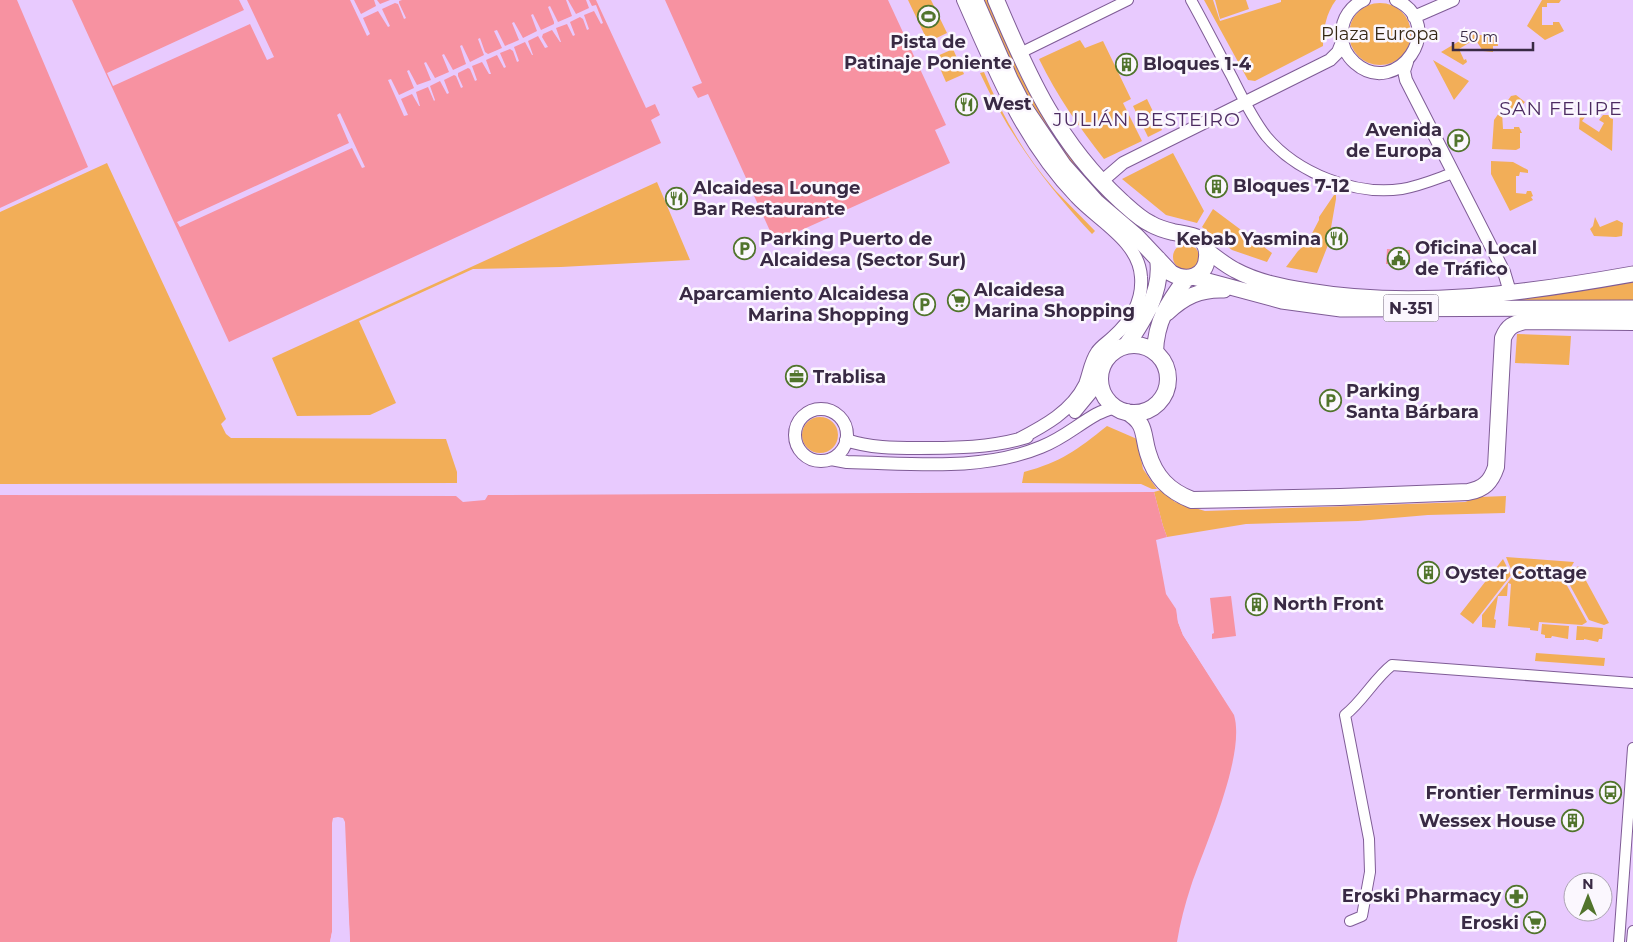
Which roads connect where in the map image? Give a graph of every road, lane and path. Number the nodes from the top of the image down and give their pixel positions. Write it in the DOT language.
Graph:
graph roads {
  1 [pos="963,0"];
  2 [pos="975,0"];
  3 [pos="996,0"];
  4 [pos="1128,0"];
  5 [pos="1191,0"];
  6 [pos="1362,0"];
  7 [pos="1396,0"];
  8 [pos="1453,0"];
  9 [pos="1414,17"];
  10 [pos="1342,42"];
  11 [pos="1018,54"];
  12 [pos="1330,60"];
  13 [pos="1352,60"];
  14 [pos="1407,62"];
  15 [pos="1389,72"];
  16 [pos="1406,80"];
  17 [pos="1245,102"];
  18 [pos="1453,173"];
  19 [pos="1101,182"];
  20 [pos="1207,250"];
  21 [pos="1158,259"];
  22 [pos="1633,274"];
  23 [pos="1190,278"];
  24 [pos="1248,292"];
  25 [pos="1510,292"];
  26 [pos="1633,308"];
  27 [pos="1160,320"];
  28 [pos="1633,322"];
  29 [pos="1126,346"];
  30 [pos="1155,352"];
  31 [pos="1100,378"];
  32 [pos="1121,410"];
  33 [pos="1019,439"];
  34 [pos="846,440"];
  35 [pos="831,459"];
  36 [pos="1633,683"];
  37 [pos="1633,748"];
  38 [pos="1350,921"];
  39 [pos="1633,931"];
  40 [pos="1619,942"];
  41 [pos="1632,942"];
  1 -- 33 [label="street"];
  2 -- 21 [label="highway, N-351"];
  3 -- 11 [label="highway, N-351"];
  4 -- 11 [label="street"];
  5 -- 17 [label="street"];
  6 -- 10 [label="street"];
  7 -- 9 [label="street"];
  8 -- 9 [label="street"];
  9 -- 14 [label="street"];
  10 -- 12 [label="street"];
  10 -- 13 [label="street"];
  11 -- 19 [label="highway, N-351"];
  12 -- 13 [label="street"];
  12 -- 17 [label="street"];
  13 -- 15 [label="street"];
  14 -- 15 [label="street"];
  14 -- 16 [label="street"];
  15 -- 16 [label="street"];
  16 -- 18 [label="street"];
  17 -- 18 [label="street"];
  17 -- 19 [label="street"];
  18 -- 25 [label="street"];
  19 -- 20 [label="highway, N-351"];
  20 -- 23 [label="highway"];
  20 -- 25 [label="main road, N-351"];
  21 -- 23 [label="highway, N-351"];
  21 -- 29 [label="highway"];
  22 -- 25 [label="main road, N-351"];
  23 -- 24 [label="main road, N-351"];
  23 -- 27 [label="highway"];
  24 -- 26 [label="main road, N-351"];
  24 -- 27 [label="main road"];
  27 -- 30 [label="highway"];
  28 -- 32 [label="highway"];
  29 -- 30 [label="highway"];
  29 -- 31 [label="highway"];
  30 -- 32 [label="highway"];
  31 -- 32 [label="highway"];
  31 -- 33 [label="street"];
  32 -- 35 [label="street"];
  33 -- 34 [label="street"];
  34 -- 35 [label="street"];
  34 -- 35 [label="street"];
  36 -- 38 [label="street"];
  37 -- 40 [label="street"];
  39 -- 41 [label="street"];
}
